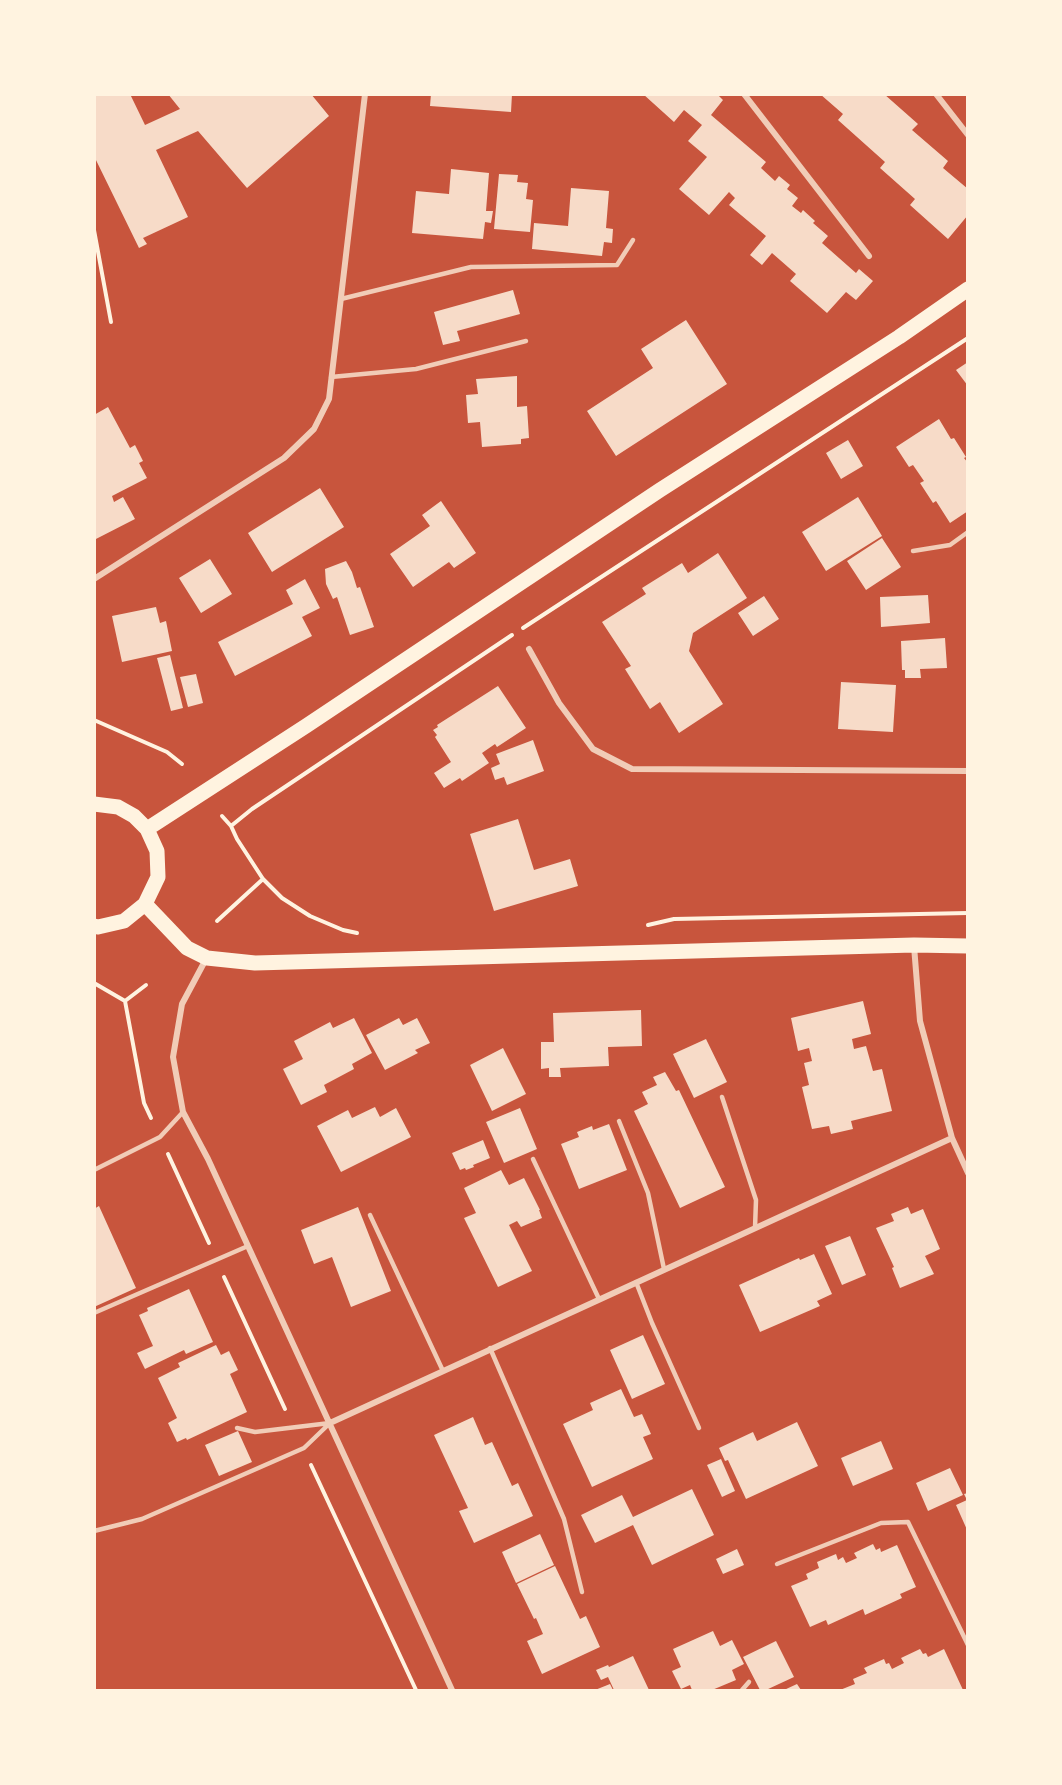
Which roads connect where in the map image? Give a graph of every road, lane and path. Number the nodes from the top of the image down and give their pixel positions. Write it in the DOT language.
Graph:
graph roads {
  1 [pos="365,94"];
  2 [pos="744,94"];
  3 [pos="936,94"];
  4 [pos="968,135"];
  5 [pos="94,230"];
  6 [pos="633,240"];
  7 [pos="869,256"];
  8 [pos="968,289"];
  9 [pos="341,299"];
  10 [pos="111,322"];
  11 [pos="526,341"];
  12 [pos="332,377"];
  13 [pos="968,532"];
  14 [pos="913,551"];
  15 [pos="94,579"];
  16 [pos="529,649"];
  17 [pos="94,720"];
  18 [pos="182,764"];
  19 [pos="968,771"];
  20 [pos="94,804"];
  21 [pos="222,816"];
  22 [pos="231,826"];
  23 [pos="147,829"];
  24 [pos="263,879"];
  25 [pos="145,904"];
  26 [pos="217,921"];
  27 [pos="94,926"];
  28 [pos="914,945"];
  29 [pos="968,946"];
  30 [pos="207,958"];
  31 [pos="94,983"];
  32 [pos="146,985"];
  33 [pos="125,1001"];
  34 [pos="722,1097"];
  35 [pos="183,1112"];
  36 [pos="620,1120"];
  37 [pos="160,1137"];
  38 [pos="952,1138"];
  39 [pos="533,1159"];
  40 [pos="94,1170"];
  41 [pos="968,1173"];
  42 [pos="370,1215"];
  43 [pos="755,1228"];
  44 [pos="248,1246"];
  45 [pos="217,1260"];
  46 [pos="664,1269"];
  47 [pos="636,1282"];
  48 [pos="599,1299"];
  49 [pos="94,1313"];
  50 [pos="490,1348"];
  51 [pos="443,1371"];
  52 [pos="330,1423"];
  53 [pos="294,1427"];
  54 [pos="237,1428"];
  55 [pos="699,1428"];
  56 [pos="304,1448"];
  57 [pos="94,1531"];
  58 [pos="777,1564"];
  59 [pos="582,1592"];
  60 [pos="968,1645"];
  61 [pos="748,1683"];
  62 [pos="416,1690"];
  63 [pos="452,1690"];
  64 [pos="742,1690"];
  1 -- 9 [label="street"];
  2 -- 7 [label="street"];
  3 -- 4 [label="street"];
  5 -- 10 [label="path"];
  6 -- 9 [label="lane"];
  8 -- 23 [label="main road"];
  9 -- 12 [label="street"];
  11 -- 12 [label="lane"];
  12 -- 15 [label="street"];
  13 -- 14 [label="lane"];
  16 -- 19 [label="street"];
  17 -- 18 [label="path"];
  20 -- 23 [label="main road"];
  21 -- 22 [label="path"];
  23 -- 25 [label="main road"];
  24 -- 26 [label="path"];
  25 -- 27 [label="main road"];
  25 -- 30 [label="main road"];
  28 -- 29 [label="main road"];
  28 -- 30 [label="main road"];
  28 -- 38 [label="street"];
  30 -- 35 [label="street"];
  31 -- 33 [label="path"];
  32 -- 33 [label="path"];
  33 -- 37 [label="path"];
  34 -- 43 [label="lane"];
  35 -- 37 [label="lane"];
  35 -- 44 [label="street"];
  36 -- 46 [label="lane"];
  37 -- 40 [label="lane"];
  37 -- 45 [label="path"];
  38 -- 41 [label="street"];
  38 -- 43 [label="street"];
  39 -- 48 [label="lane"];
  42 -- 51 [label="lane"];
  43 -- 46 [label="street"];
  44 -- 45 [label="lane"];
  44 -- 52 [label="street"];
  45 -- 49 [label="lane"];
  45 -- 53 [label="path"];
  46 -- 47 [label="street"];
  47 -- 48 [label="street"];
  47 -- 55 [label="lane"];
  48 -- 50 [label="street"];
  50 -- 51 [label="street"];
  50 -- 59 [label="lane"];
  51 -- 52 [label="street"];
  52 -- 53 [label="lane"];
  52 -- 56 [label="lane"];
  52 -- 63 [label="street"];
  53 -- 54 [label="lane"];
  56 -- 57 [label="lane"];
  56 -- 62 [label="path"];
  58 -- 60 [label="lane"];
  61 -- 64 [label="lane"];
}
